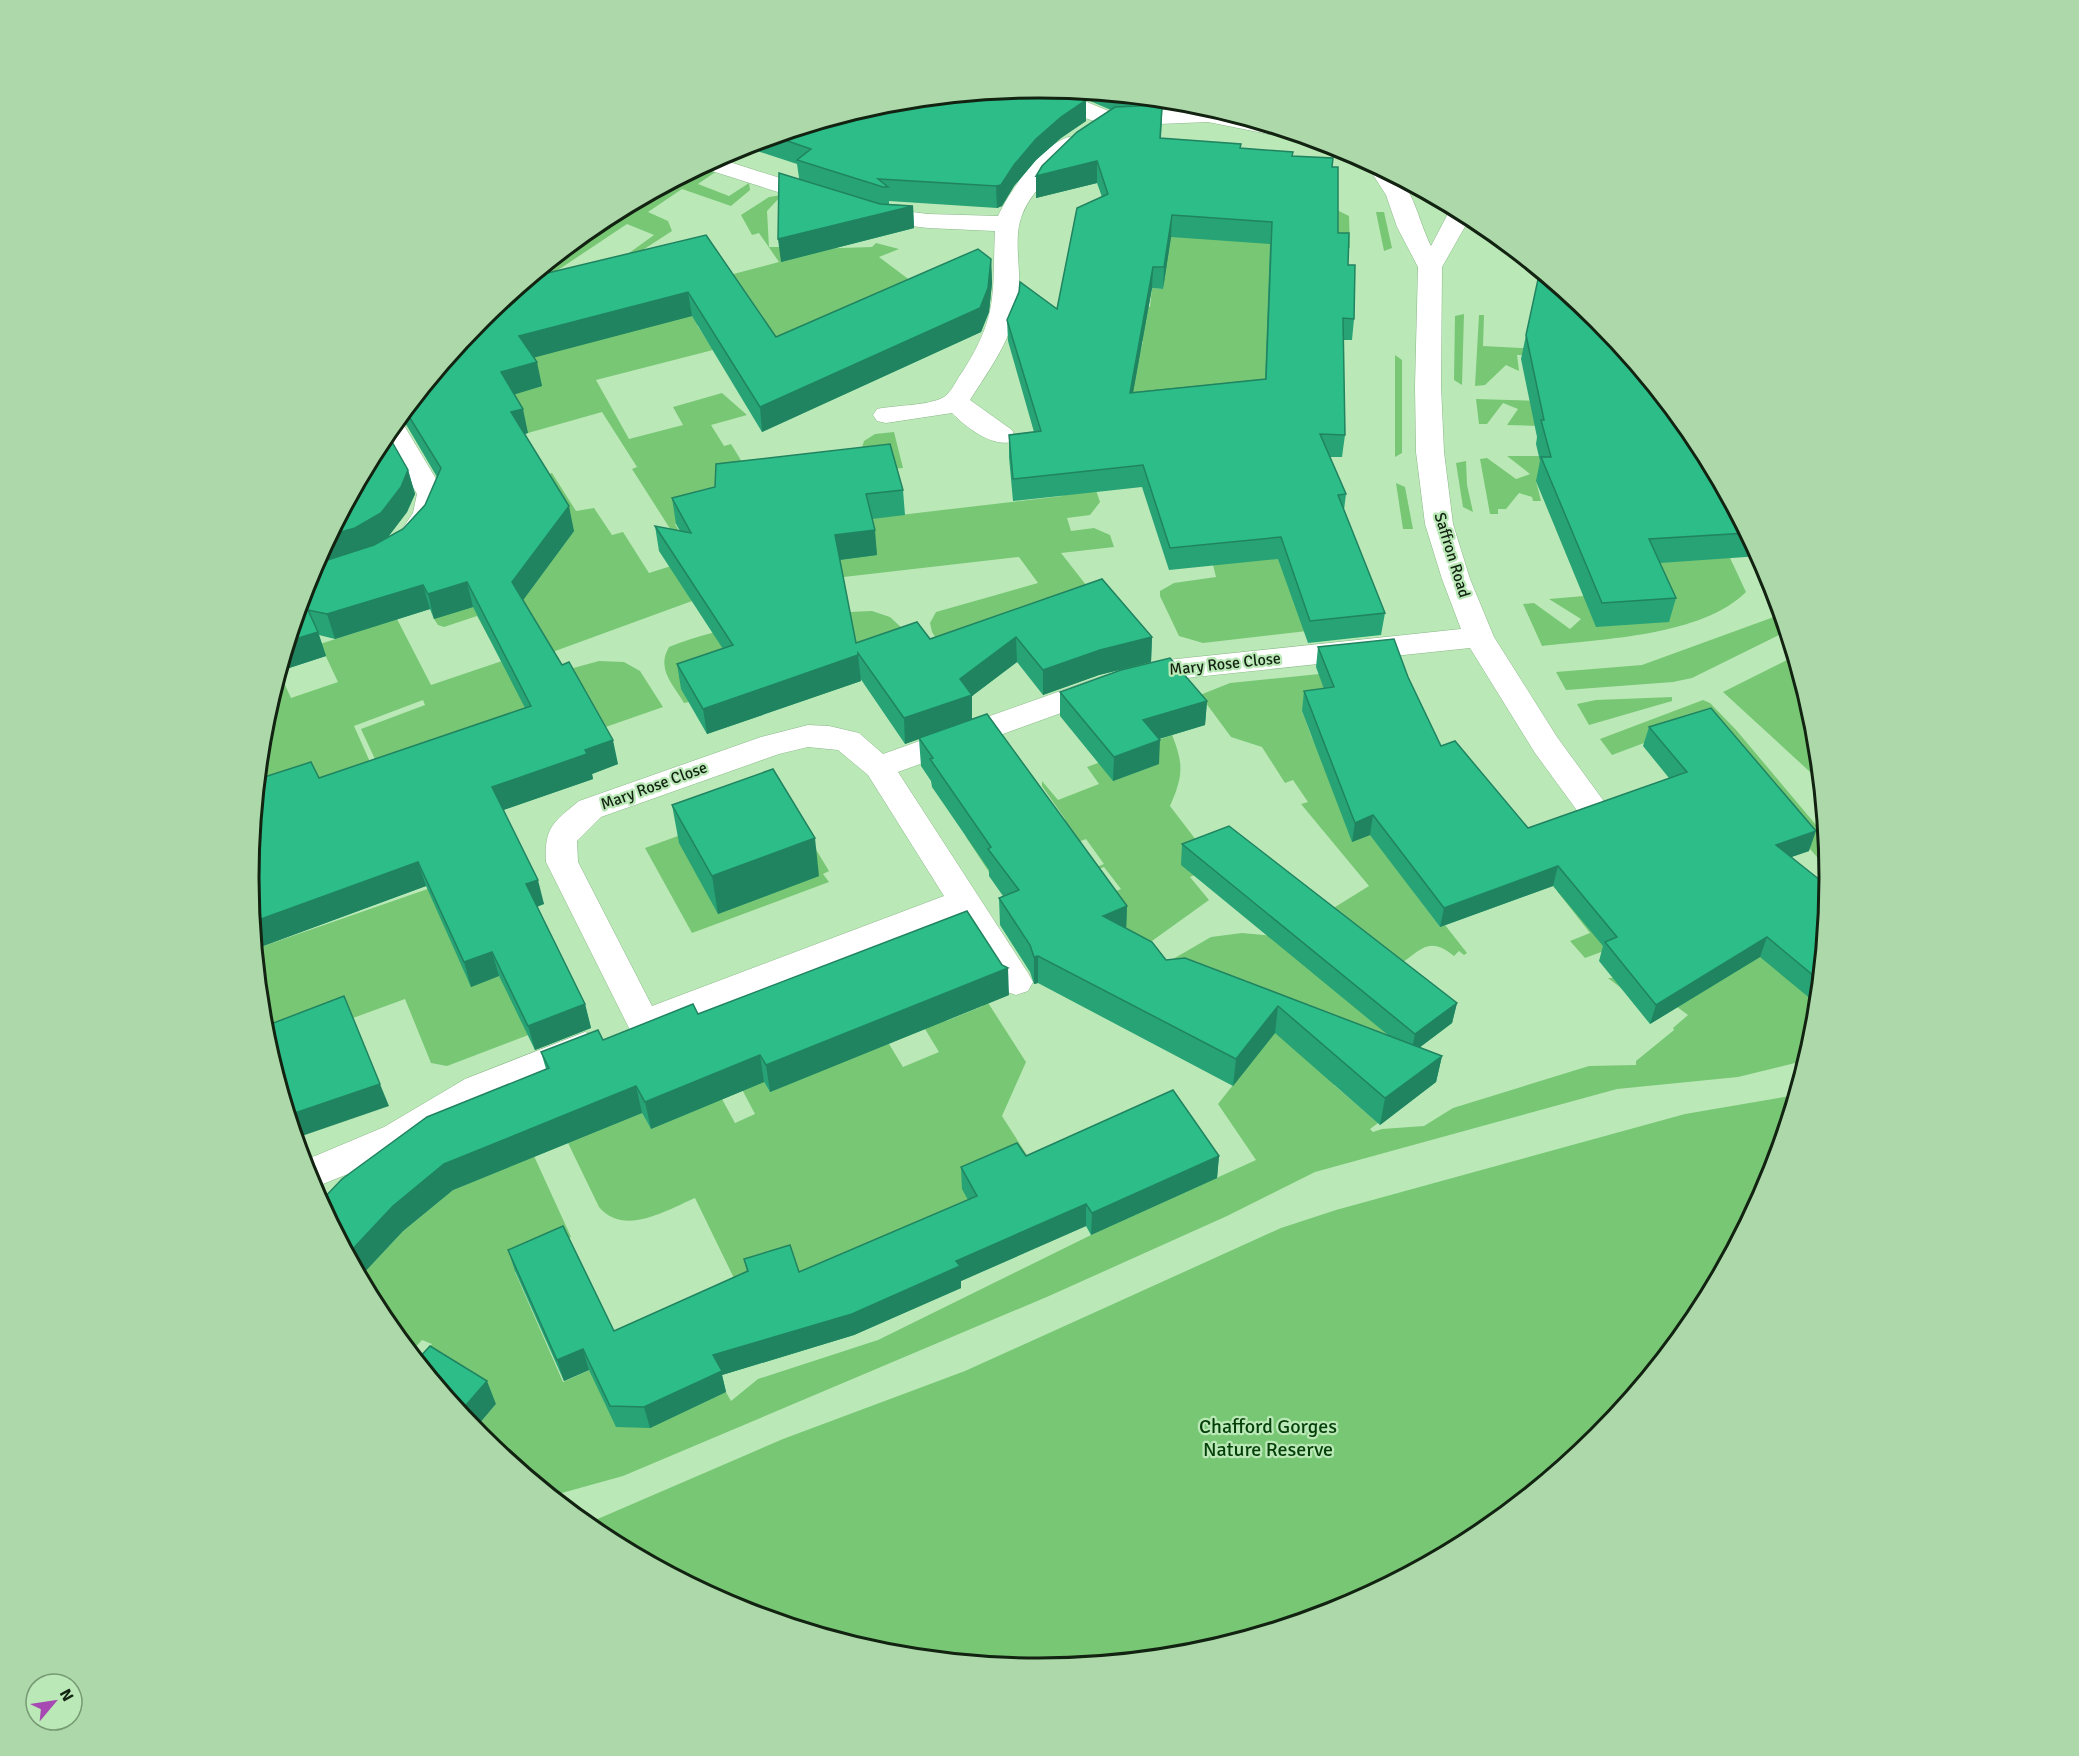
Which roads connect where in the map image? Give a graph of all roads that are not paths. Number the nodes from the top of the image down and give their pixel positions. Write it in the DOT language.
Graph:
graph roads {
  1 [pos="1058,98"];
  2 [pos="1207,116"];
  3 [pos="1109,119"];
  4 [pos="720,166"];
  5 [pos="1388,180"];
  6 [pos="773,183"];
  7 [pos="748,201"];
  8 [pos="1457,219"];
  9 [pos="1006,225"];
  10 [pos="1430,267"];
  11 [pos="956,401"];
  12 [pos="886,415"];
  13 [pos="397,436"];
  14 [pos="1002,436"];
  15 [pos="398,548"];
  16 [pos="1479,637"];
  17 [pos="879,767"];
  18 [pos="1592,808"];
  19 [pos="965,901"];
  20 [pos="1016,982"];
  21 [pos="644,1024"];
  22 [pos="316,1171"];
  1 -- 3 [label="street"];
  2 -- 3 [label="street"];
  3 -- 9 [label="street"];
  4 -- 6 [label="street"];
  5 -- 10 [label="street, Saffron Road"];
  6 -- 7 [label="street"];
  6 -- 9 [label="street"];
  8 -- 10 [label="street"];
  9 -- 11 [label="street"];
  10 -- 16 [label="street, Saffron Road"];
  11 -- 12 [label="street"];
  11 -- 14 [label="street"];
  13 -- 15 [label="street"];
  16 -- 17 [label="street, Mary Rose Close"];
  16 -- 18 [label="street, Saffron Road"];
  17 -- 19 [label="street, Mary Rose Close"];
  17 -- 21 [label="street, Mary Rose Close"];
  19 -- 20 [label="street, Mary Rose Close"];
  19 -- 21 [label="street"];
  21 -- 22 [label="street"];
}
